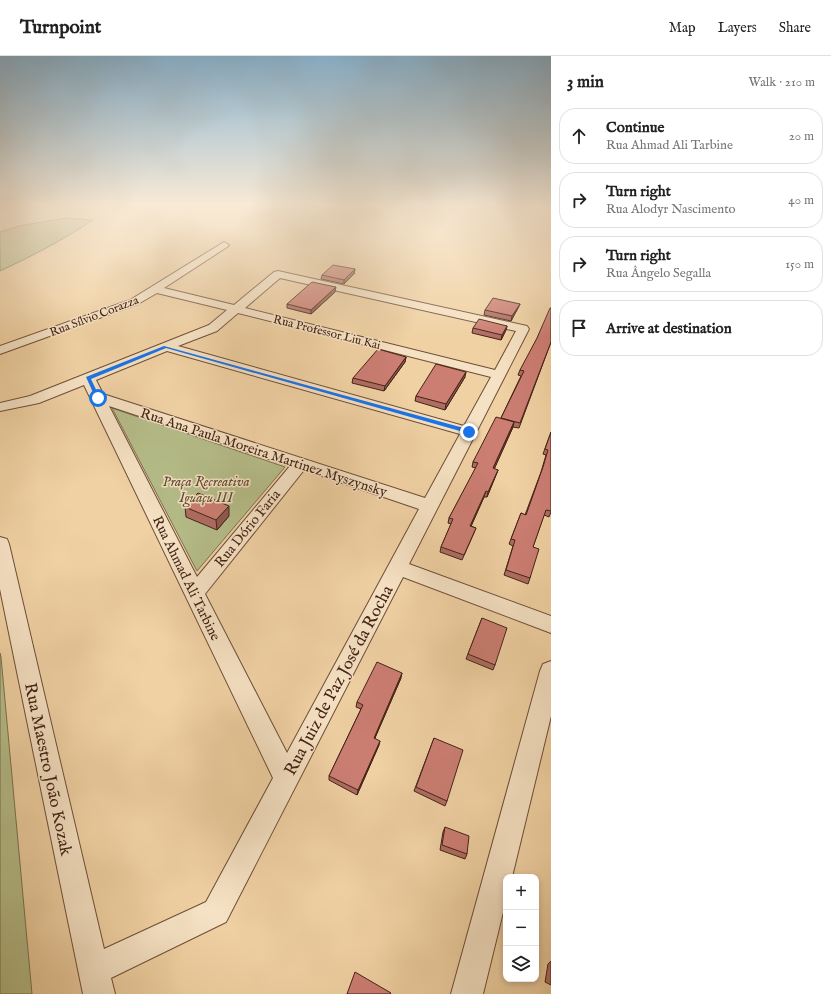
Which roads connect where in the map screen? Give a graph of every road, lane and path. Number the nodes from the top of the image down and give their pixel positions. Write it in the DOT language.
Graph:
graph roads {
  1 [pos="217,250"];
  2 [pos="156,289"];
  3 [pos="235,309"];
  4 [pos="166,347"];
  5 [pos="0,350"];
  6 [pos="498,375"];
  7 [pos="88,378"];
  8 [pos="98,398"];
  9 [pos="0,407"];
  10 [pos="469,432"];
  11 [pos="300,464"];
  12 [pos="430,506"];
  13 [pos="0,544"];
  14 [pos="398,567"];
  15 [pos="195,593"];
  16 [pos="551,625"];
  17 [pos="551,671"];
  18 [pos="286,778"];
  19 [pos="94,970"];
  20 [pos="99,994"];
  21 [pos="467,994"];
  1 -- 2 [label="street, Rua Sílvio Corazza"];
  2 -- 3 [label="street, Rua Professor Liu Kai"];
  2 -- 5 [label="street, Rua Sílvio Corazza"];
  3 -- 4 [label="street"];
  3 -- 6 [label="street, Rua Professor Liu Kai"];
  3 -- 6 [label="street, Rua Juiz de Paz José da Rocha"];
  4 -- 7 [label="street"];
  4 -- 10 [label="street"];
  6 -- 10 [label="street, Rua Juiz de Paz José da Rocha"];
  7 -- 8 [label="street, Rua Ahmad Ali Tarbine"];
  7 -- 9 [label="street"];
  8 -- 11 [label="street, Rua Ana Paula Moreira Martinez Myszynsky"];
  8 -- 15 [label="street, Rua Ahmad Ali Tarbine"];
  10 -- 12 [label="street, Rua Juiz de Paz José da Rocha"];
  11 -- 12 [label="street, Rua Ana Paula Moreira Martinez Myszynsky"];
  11 -- 15 [label="street, Rua Dório Faria"];
  12 -- 14 [label="street, Rua Juiz de Paz José da Rocha"];
  13 -- 19 [label="street, Rua Maestro João Kozak"];
  14 -- 16 [label="street"];
  14 -- 18 [label="street, Rua Juiz de Paz José da Rocha"];
  15 -- 18 [label="street, Rua Ahmad Ali Tarbine"];
  17 -- 21 [label="street"];
  18 -- 19 [label="street, Rua Juiz de Paz José da Rocha"];
  19 -- 20 [label="street, Rua Maestro João Kozak"];
}
